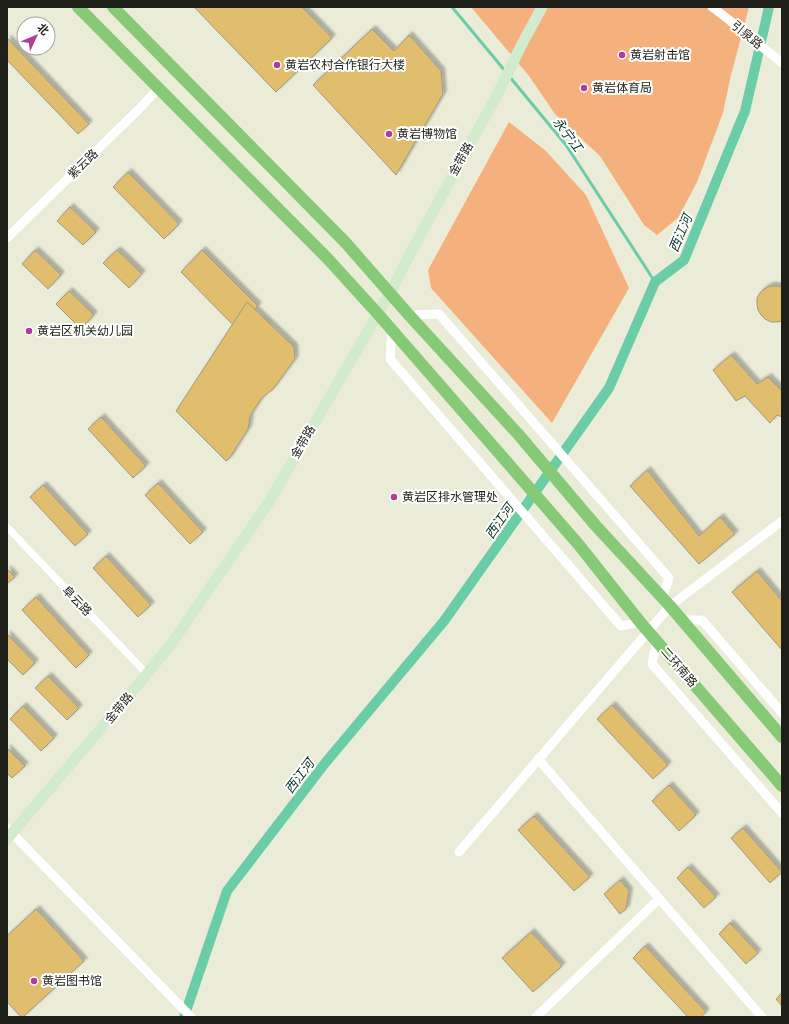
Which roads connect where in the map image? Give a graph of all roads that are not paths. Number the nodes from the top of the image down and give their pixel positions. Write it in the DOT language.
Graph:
graph roads {
  1 [pos="78,7"];
  2 [pos="113,7"];
  3 [pos="542,7"];
  4 [pos="712,7"];
  5 [pos="782,64"];
  6 [pos="158,89"];
  7 [pos="7,238"];
  8 [pos="390,293"];
  9 [pos="378,314"];
  10 [pos="409,315"];
  11 [pos="392,332"];
  12 [pos="782,521"];
  13 [pos="7,528"];
  14 [pos="666,602"];
  15 [pos="682,620"];
  16 [pos="640,622"];
  17 [pos="648,631"];
  18 [pos="657,641"];
  19 [pos="147,674"];
  20 [pos="782,712"];
  21 [pos="782,736"];
  22 [pos="538,760"];
  23 [pos="782,786"];
  24 [pos="782,813"];
  25 [pos="9,834"];
  26 [pos="458,852"];
  27 [pos="659,899"];
  28 [pos="191,1017"];
  29 [pos="536,1017"];
  30 [pos="762,1017"];
  1 -- 6 [label="highway, 二环南路"];
  2 -- 8 [label="highway"];
  3 -- 8 [label="main road, 金带路"];
  4 -- 5 [label="street, 引泉路"];
  6 -- 7 [label="street, 紫云路"];
  6 -- 9 [label="highway, 二环南路"];
  8 -- 9 [label="main road, 金带路"];
  8 -- 10 [label="highway"];
  9 -- 11 [label="highway, 二环南路"];
  9 -- 19 [label="main road, 金带路"];
  10 -- 14 [label="highway"];
  10 -- 14 [label="street"];
  11 -- 16 [label="highway, 二环南路"];
  11 -- 16 [label="street"];
  12 -- 14 [label="street"];
  13 -- 19 [label="street, 阜云路"];
  14 -- 15 [label="highway"];
  14 -- 17 [label="street"];
  15 -- 20 [label="street"];
  15 -- 21 [label="highway"];
  16 -- 17 [label="highway, 二环南路"];
  17 -- 18 [label="highway, 二环南路"];
  17 -- 22 [label="street"];
  18 -- 23 [label="highway, 二环南路"];
  18 -- 24 [label="street"];
  19 -- 25 [label="main road, 金带路"];
  22 -- 26 [label="street"];
  22 -- 27 [label="street"];
  25 -- 28 [label="street"];
  27 -- 29 [label="street"];
  27 -- 30 [label="street"];
}
